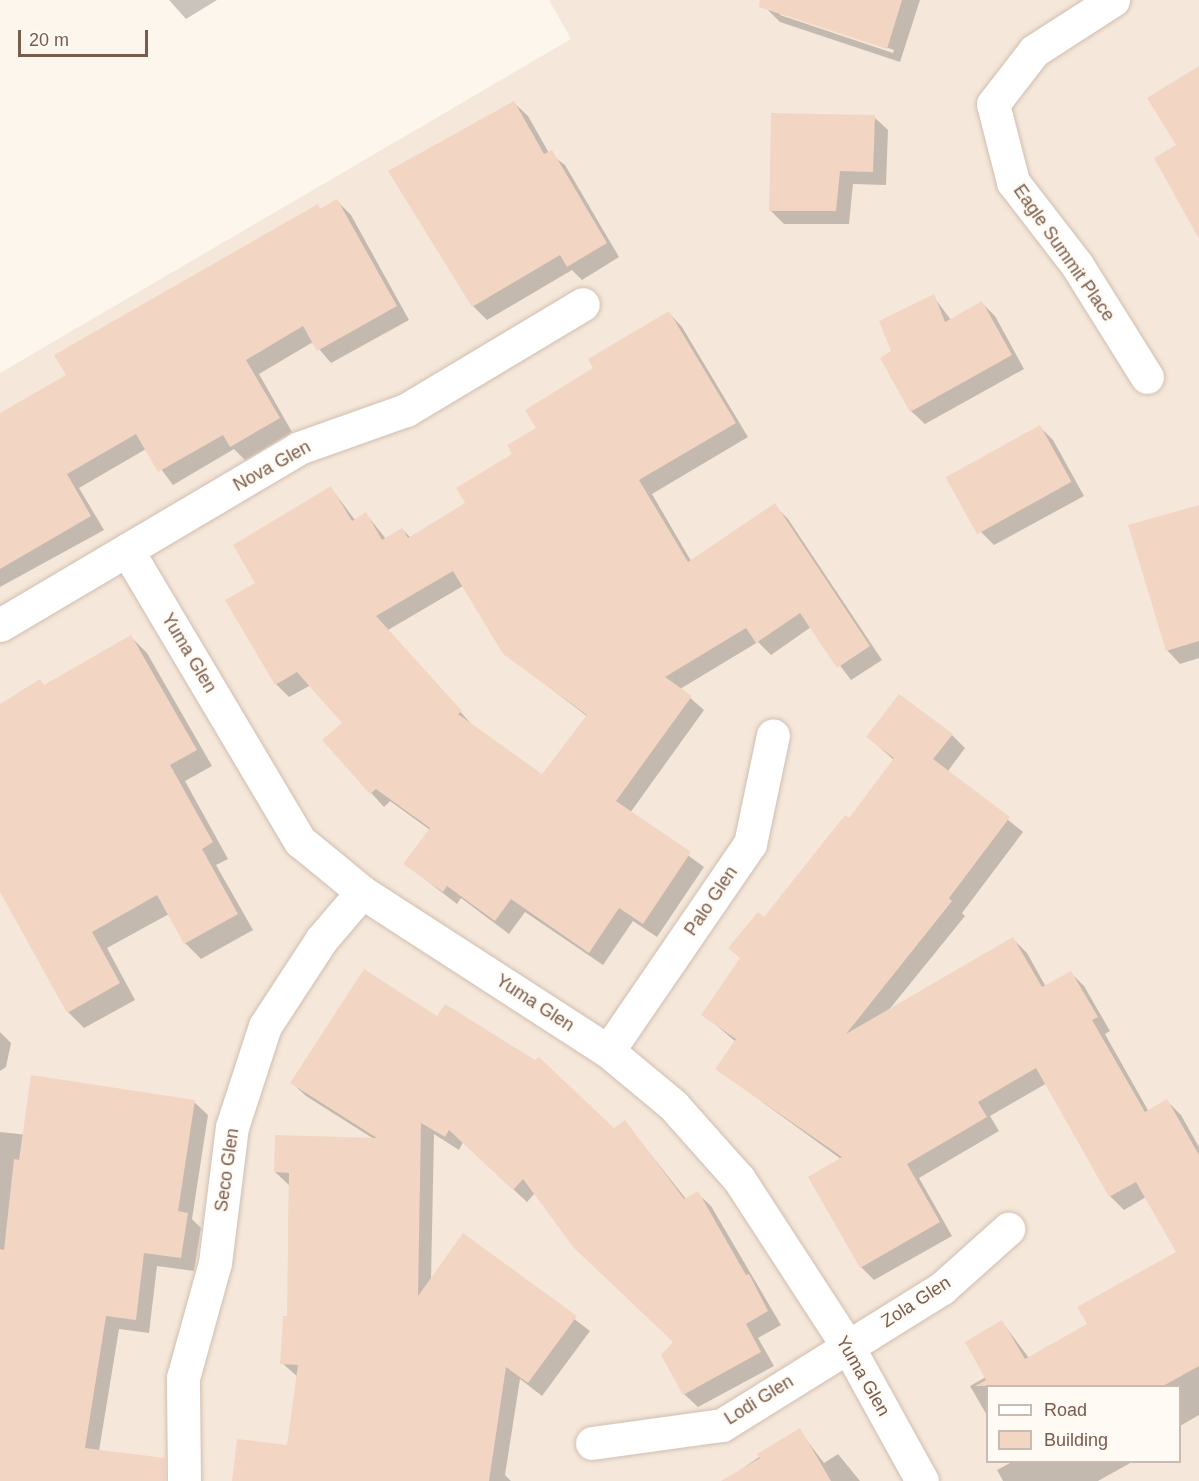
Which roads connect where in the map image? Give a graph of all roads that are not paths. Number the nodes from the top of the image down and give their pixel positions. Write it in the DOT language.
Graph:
graph roads {
  1 [pos="1113,0"];
  2 [pos="583,304"];
  3 [pos="1147,377"];
  4 [pos="127,550"];
  5 [pos="0,625"];
  6 [pos="773,735"];
  7 [pos="362,892"];
  8 [pos="608,1051"];
  9 [pos="1008,1229"];
  10 [pos="847,1346"];
  11 [pos="592,1443"];
  12 [pos="184,1481"];
  13 [pos="922,1481"];
  1 -- 3 [label="street, Eagle Summit Place"];
  2 -- 4 [label="street, Nova Glen"];
  4 -- 5 [label="street, Nova Glen"];
  4 -- 7 [label="street, Yuma Glen"];
  6 -- 8 [label="street, Palo Glen"];
  7 -- 8 [label="street, Yuma Glen"];
  7 -- 12 [label="street, Seco Glen"];
  8 -- 10 [label="street, Yuma Glen"];
  9 -- 10 [label="street, Zola Glen"];
  10 -- 11 [label="street, Lodi Glen"];
  10 -- 13 [label="street, Yuma Glen"];
}
